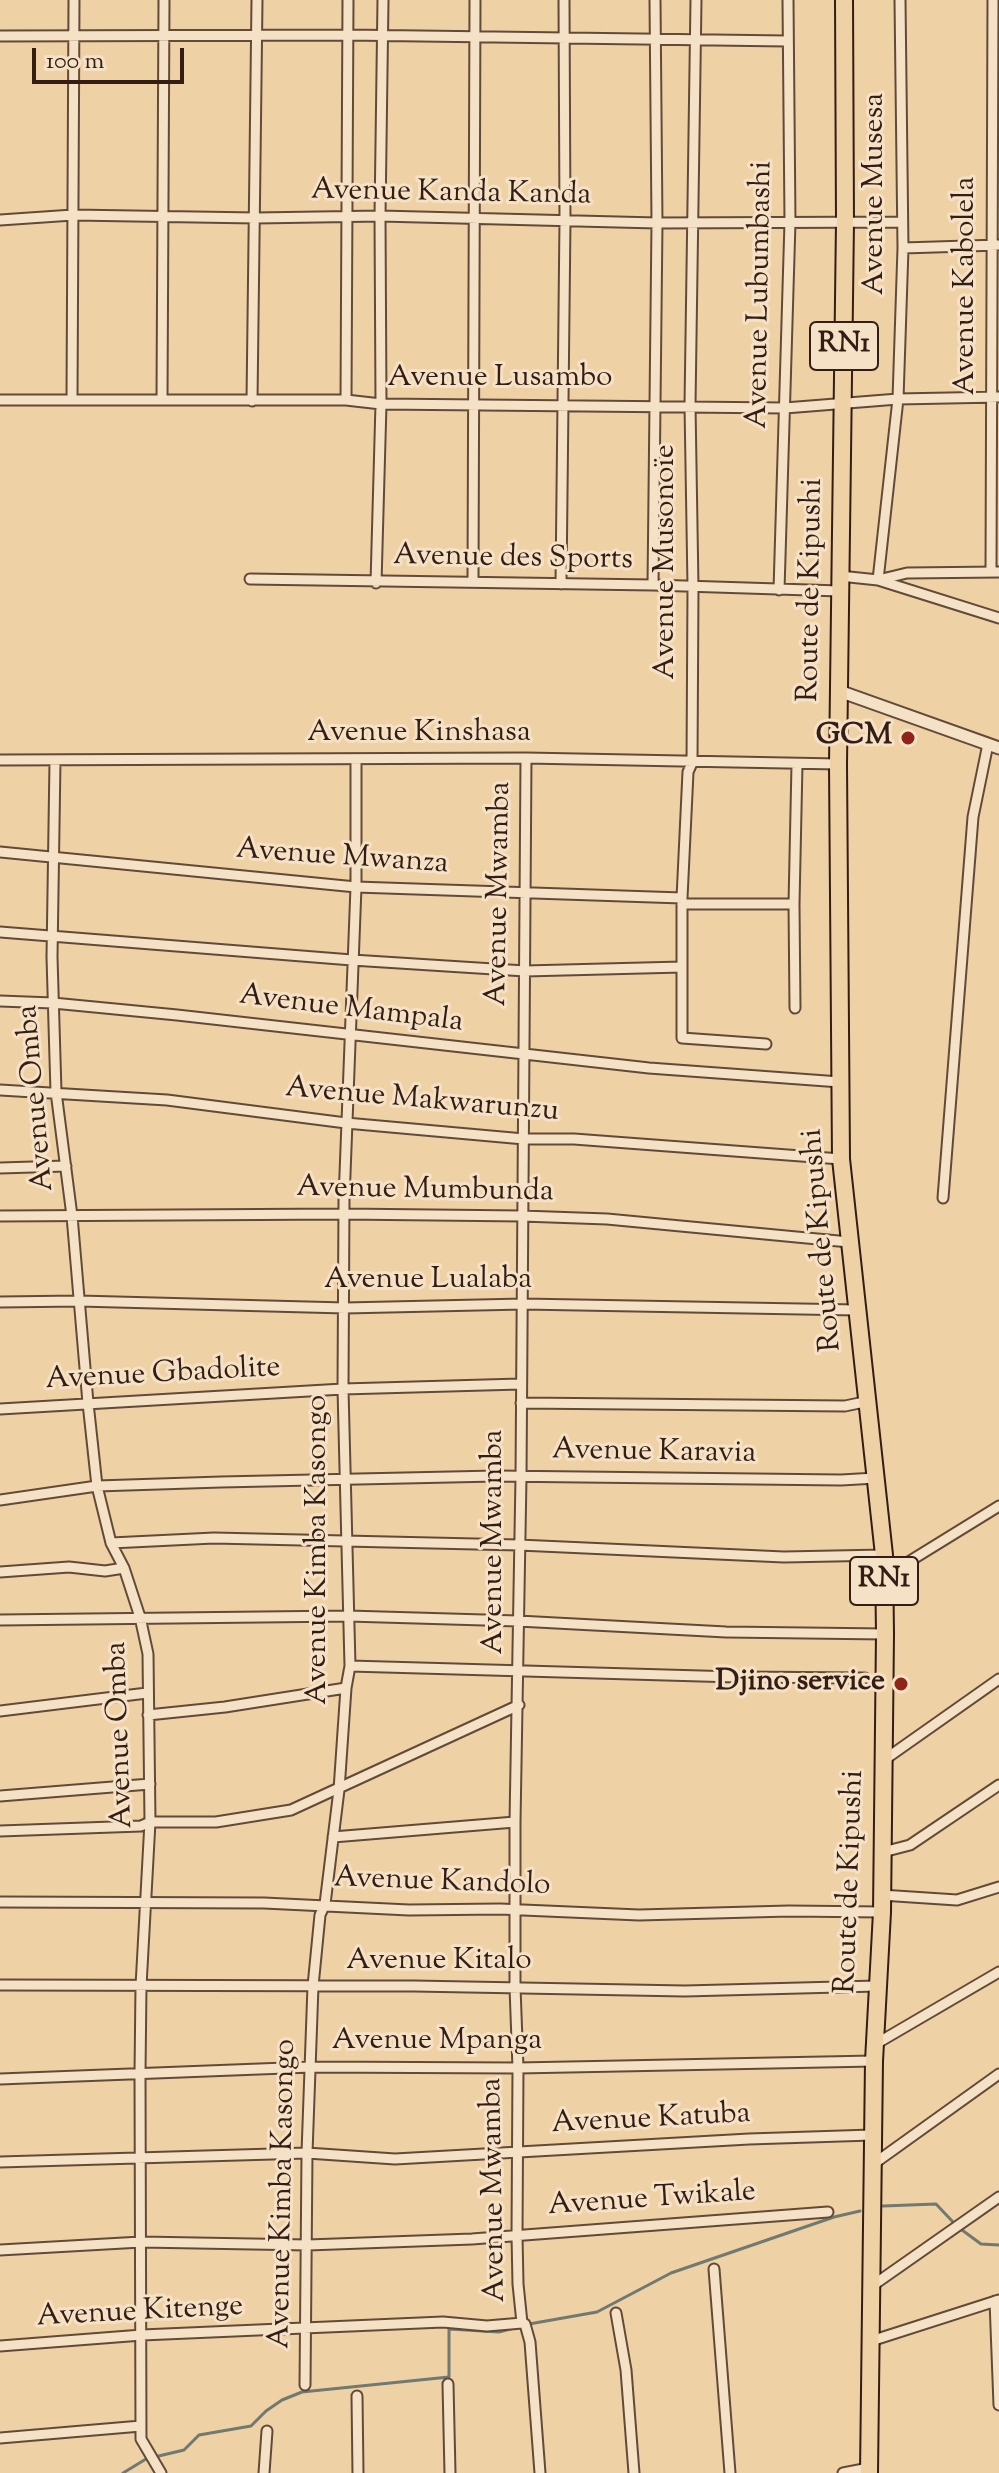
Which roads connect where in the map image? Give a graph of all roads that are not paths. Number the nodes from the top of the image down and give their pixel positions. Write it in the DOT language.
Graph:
graph roads {
  1 [pos="74,0"];
  2 [pos="164,0"];
  3 [pos="257,0"];
  4 [pos="348,0"];
  5 [pos="383,0"];
  6 [pos="475,0"];
  7 [pos="564,0"];
  8 [pos="655,0"];
  9 [pos="696,0"];
  10 [pos="788,0"];
  11 [pos="844,0"];
  12 [pos="900,0"];
  13 [pos="993,0"];
  14 [pos="163,34"];
  15 [pos="73,35"];
  16 [pos="257,35"];
  17 [pos="347,35"];
  18 [pos="0,36"];
  19 [pos="383,36"];
  20 [pos="475,38"];
  21 [pos="563,40"];
  22 [pos="655,41"];
  23 [pos="696,41"];
  24 [pos="787,41"];
  25 [pos="996,75"];
  26 [pos="996,165"];
  27 [pos="73,215"];
  28 [pos="163,215"];
  29 [pos="347,216"];
  30 [pos="380,216"];
  31 [pos="256,218"];
  32 [pos="474,218"];
  33 [pos="0,220"];
  34 [pos="565,220"];
  35 [pos="694,222"];
  36 [pos="790,222"];
  37 [pos="845,222"];
  38 [pos="902,222"];
  39 [pos="657,223"];
  40 [pos="996,245"];
  41 [pos="903,248"];
  42 [pos="995,397"];
  43 [pos="72,399"];
  44 [pos="162,399"];
  45 [pos="898,399"];
  46 [pos="0,400"];
  47 [pos="346,400"];
  48 [pos="252,401"];
  49 [pos="474,403"];
  50 [pos="381,404"];
  51 [pos="843,404"];
  52 [pos="564,405"];
  53 [pos="656,405"];
  54 [pos="690,405"];
  55 [pos="785,408"];
  56 [pos="995,572"];
  57 [pos="250,579"];
  58 [pos="878,580"];
  59 [pos="473,582"];
  60 [pos="376,583"];
  61 [pos="561,584"];
  62 [pos="840,584"];
  63 [pos="653,585"];
  64 [pos="693,587"];
  65 [pos="779,590"];
  66 [pos="999,618"];
  67 [pos="839,691"];
  68 [pos="993,746"];
  69 [pos="526,758"];
  70 [pos="0,760"];
  71 [pos="356,760"];
  72 [pos="55,761"];
  73 [pos="692,763"];
  74 [pos="797,764"];
  75 [pos="838,764"];
  76 [pos="0,852"];
  77 [pos="53,859"];
  78 [pos="356,887"];
  79 [pos="524,894"];
  80 [pos="682,901"];
  81 [pos="794,904"];
  82 [pos="0,932"];
  83 [pos="54,936"];
  84 [pos="352,960"];
  85 [pos="682,967"];
  86 [pos="525,971"];
  87 [pos="0,1001"];
  88 [pos="53,1003"];
  89 [pos="795,1008"];
  90 [pos="349,1034"];
  91 [pos="766,1044"];
  92 [pos="522,1055"];
  93 [pos="840,1082"];
  94 [pos="0,1090"];
  95 [pos="56,1092"];
  96 [pos="346,1123"];
  97 [pos="524,1139"];
  98 [pos="841,1159"];
  99 [pos="66,1166"];
  100 [pos="0,1168"];
  101 [pos="943,1198"];
  102 [pos="344,1214"];
  103 [pos="0,1216"];
  104 [pos="72,1216"];
  105 [pos="522,1216"];
  106 [pos="849,1242"];
  107 [pos="79,1301"];
  108 [pos="0,1302"];
  109 [pos="523,1304"];
  110 [pos="345,1308"];
  111 [pos="857,1310"];
  112 [pos="520,1384"];
  113 [pos="343,1389"];
  114 [pos="869,1401"];
  115 [pos="88,1403"];
  116 [pos="521,1403"];
  117 [pos="0,1409"];
  118 [pos="521,1477"];
  119 [pos="876,1478"];
  120 [pos="345,1480"];
  121 [pos="97,1486"];
  122 [pos="0,1500"];
  123 [pos="999,1506"];
  124 [pos="348,1542"];
  125 [pos="111,1543"];
  126 [pos="519,1545"];
  127 [pos="884,1555"];
  128 [pos="124,1568"];
  129 [pos="0,1572"];
  130 [pos="884,1577"];
  131 [pos="348,1616"];
  132 [pos="140,1617"];
  133 [pos="0,1620"];
  134 [pos="518,1621"];
  135 [pos="885,1634"];
  136 [pos="350,1666"];
  137 [pos="519,1669"];
  138 [pos="865,1678"];
  139 [pos="999,1679"];
  140 [pos="346,1688"];
  141 [pos="147,1693"];
  142 [pos="519,1705"];
  143 [pos="0,1711"];
  144 [pos="148,1715"];
  145 [pos="884,1760"];
  146 [pos="150,1784"];
  147 [pos="999,1785"];
  148 [pos="339,1790"];
  149 [pos="0,1796"];
  150 [pos="150,1822"];
  151 [pos="515,1822"];
  152 [pos="0,1831"];
  153 [pos="333,1837"];
  154 [pos="883,1852"];
  155 [pos="999,1887"];
  156 [pos="881,1895"];
  157 [pos="0,1902"];
  158 [pos="148,1903"];
  159 [pos="325,1904"];
  160 [pos="516,1910"];
  161 [pos="882,1912"];
  162 [pos="999,1972"];
  163 [pos="0,1985"];
  164 [pos="141,1986"];
  165 [pos="313,1986"];
  166 [pos="877,1986"];
  167 [pos="515,1987"];
  168 [pos="874,2053"];
  169 [pos="311,2067"];
  170 [pos="518,2068"];
  171 [pos="140,2073"];
  172 [pos="999,2074"];
  173 [pos="0,2079"];
  174 [pos="872,2135"];
  175 [pos="517,2151"];
  176 [pos="307,2153"];
  177 [pos="142,2157"];
  178 [pos="0,2162"];
  179 [pos="872,2165"];
  180 [pos="999,2197"];
  181 [pos="828,2212"];
  182 [pos="517,2236"];
  183 [pos="141,2242"];
  184 [pos="308,2245"];
  185 [pos="0,2250"];
  186 [pos="714,2269"];
  187 [pos="872,2286"];
  188 [pos="997,2301"];
  189 [pos="616,2313"];
  190 [pos="524,2324"];
  191 [pos="306,2330"];
  192 [pos="142,2335"];
  193 [pos="871,2341"];
  194 [pos="0,2346"];
  195 [pos="448,2384"];
  196 [pos="305,2385"];
  197 [pos="357,2396"];
  198 [pos="999,2405"];
  199 [pos="141,2426"];
  200 [pos="267,2431"];
  201 [pos="0,2438"];
  202 [pos="869,2470"];
  203 [pos="161,2472"];
  204 [pos="264,2473"];
  205 [pos="358,2473"];
  206 [pos="450,2473"];
  207 [pos="540,2473"];
  208 [pos="634,2473"];
  209 [pos="730,2473"];
  210 [pos="843,2473"];
  1 -- 15 [label="street"];
  2 -- 14 [label="street"];
  3 -- 16 [label="street"];
  4 -- 17 [label="street"];
  5 -- 19 [label="street"];
  6 -- 20 [label="street"];
  7 -- 21 [label="street"];
  8 -- 22 [label="street, Avenue Musonoïe"];
  9 -- 23 [label="street, Avenue Musonoïe"];
  10 -- 24 [label="street, Avenue Lubumbashi"];
  11 -- 37 [label="highway, Route de Kipushi / RN1"];
  12 -- 38 [label="street, Avenue Musesa"];
  13 -- 25 [label="street, Avenue Kabolela"];
  14 -- 15 [label="street"];
  14 -- 16 [label="street"];
  14 -- 28 [label="street"];
  15 -- 18 [label="street"];
  15 -- 27 [label="street"];
  16 -- 17 [label="street"];
  16 -- 31 [label="street"];
  17 -- 19 [label="street"];
  17 -- 29 [label="street"];
  19 -- 20 [label="street"];
  19 -- 30 [label="street"];
  20 -- 21 [label="street"];
  20 -- 32 [label="street"];
  21 -- 22 [label="street"];
  21 -- 34 [label="street"];
  22 -- 23 [label="street"];
  22 -- 39 [label="street, Avenue Musonoïe"];
  23 -- 24 [label="street"];
  23 -- 35 [label="street, Avenue Musonoïe"];
  24 -- 36 [label="street, Avenue Lubumbashi"];
  25 -- 26 [label="street, Avenue Kabolela"];
  26 -- 40 [label="street, Avenue Kabolela"];
  27 -- 28 [label="street, Avenue Kanda Kanda"];
  27 -- 33 [label="street, Avenue Kanda Kanda"];
  27 -- 43 [label="street"];
  28 -- 31 [label="street, Avenue Kanda Kanda"];
  28 -- 44 [label="street"];
  29 -- 30 [label="street, Avenue Kanda Kanda"];
  29 -- 31 [label="street, Avenue Kanda Kanda"];
  29 -- 47 [label="street"];
  30 -- 32 [label="street, Avenue Kanda Kanda"];
  30 -- 50 [label="street"];
  31 -- 48 [label="street"];
  32 -- 34 [label="street, Avenue Kanda Kanda"];
  32 -- 49 [label="street"];
  34 -- 39 [label="street, Avenue Kanda Kanda"];
  34 -- 52 [label="street"];
  35 -- 36 [label="street, Avenue Kanda Kanda"];
  35 -- 39 [label="street, Avenue Kanda Kanda"];
  35 -- 54 [label="street, Avenue Musonoïe"];
  36 -- 37 [label="street, Avenue Kanda Kanda"];
  36 -- 55 [label="street, Avenue Lubumbashi"];
  37 -- 38 [label="street, Avenue Kanda Kanda"];
  37 -- 51 [label="highway, Route de Kipushi / RN1"];
  38 -- 41 [label="street, Avenue Musesa"];
  39 -- 53 [label="street, Avenue Musonoïe"];
  40 -- 41 [label="street"];
  40 -- 42 [label="street, Avenue Kabolela"];
  41 -- 45 [label="street, Avenue Musesa"];
  42 -- 45 [label="street, Avenue Lusambo"];
  42 -- 56 [label="street, Avenue Kabolela"];
  43 -- 44 [label="street, Avenue Lusambo"];
  43 -- 46 [label="street, Avenue Lusambo"];
  44 -- 48 [label="street, Avenue Lusambo"];
  45 -- 51 [label="street, Avenue Lusambo"];
  45 -- 58 [label="street, Avenue Musesa"];
  47 -- 48 [label="street, Avenue Lusambo"];
  47 -- 50 [label="street, Avenue Lusambo"];
  49 -- 50 [label="street, Avenue Lusambo"];
  49 -- 52 [label="street, Avenue Lusambo"];
  49 -- 59 [label="street"];
  50 -- 60 [label="street"];
  51 -- 55 [label="street, Avenue Lusambo"];
  51 -- 62 [label="highway, Route de Kipushi / RN1"];
  52 -- 53 [label="street, Avenue Lusambo"];
  52 -- 61 [label="street"];
  53 -- 54 [label="street, Avenue Lusambo"];
  53 -- 63 [label="street, Avenue Musonoïe"];
  54 -- 55 [label="street, Avenue Lusambo"];
  54 -- 64 [label="street, Avenue Musonoïe"];
  55 -- 65 [label="street, Avenue Lubumbashi"];
  56 -- 58 [label="street"];
  57 -- 60 [label="street, Avenue des Sports"];
  58 -- 62 [label="street, Avenue des Sports"];
  58 -- 66 [label="street, Avenue des Sports"];
  59 -- 60 [label="street, Avenue des Sports"];
  59 -- 61 [label="street, Avenue des Sports"];
  61 -- 63 [label="street, Avenue des Sports"];
  62 -- 65 [label="street, Avenue des Sports"];
  62 -- 67 [label="highway, Route de Kipushi / RN1"];
  63 -- 64 [label="street, Avenue des Sports"];
  64 -- 65 [label="street, Avenue des Sports"];
  64 -- 73 [label="street, Avenue Musonoïe"];
  67 -- 68 [label="street"];
  67 -- 75 [label="highway, Route de Kipushi / RN1"];
  68 -- 101 [label="street"];
  69 -- 71 [label="street, Avenue Kinshasa"];
  69 -- 73 [label="street, Avenue Kinshasa"];
  69 -- 79 [label="street, Avenue Mwamba"];
  70 -- 72 [label="street, Avenue Kinshasa"];
  71 -- 72 [label="street, Avenue Kinshasa"];
  71 -- 78 [label="street, Avenue Kimba Kasongo"];
  72 -- 77 [label="street, Avenue Omba"];
  73 -- 74 [label="street, Avenue Kinshasa"];
  73 -- 80 [label="street, Avenue Musonoïe"];
  74 -- 75 [label="street, Avenue Kinshasa"];
  74 -- 81 [label="street"];
  75 -- 93 [label="highway, Route de Kipushi / RN1"];
  76 -- 77 [label="street, Avenue Mwanza"];
  77 -- 78 [label="street, Avenue Mwanza"];
  77 -- 83 [label="street, Avenue Omba"];
  78 -- 79 [label="street, Avenue Mwanza"];
  78 -- 84 [label="street, Avenue Kimba Kasongo"];
  79 -- 80 [label="street, Avenue Mwanza"];
  79 -- 86 [label="street, Avenue Mwamba"];
  80 -- 81 [label="street, Avenue Mwanza"];
  80 -- 85 [label="street, Avenue Musonoïe"];
  81 -- 89 [label="street"];
  82 -- 83 [label="street"];
  83 -- 84 [label="street"];
  83 -- 88 [label="street, Avenue Omba"];
  84 -- 86 [label="street"];
  84 -- 90 [label="street, Avenue Kimba Kasongo"];
  85 -- 86 [label="street"];
  85 -- 91 [label="street, Avenue Musonoïe"];
  86 -- 92 [label="street, Avenue Mwamba"];
  87 -- 88 [label="street, Avenue Mampala"];
  88 -- 90 [label="street, Avenue Mampala"];
  88 -- 95 [label="street, Avenue Omba"];
  90 -- 92 [label="street, Avenue Mampala"];
  90 -- 96 [label="street, Avenue Kimba Kasongo"];
  92 -- 93 [label="street, Avenue Mampala"];
  92 -- 97 [label="street, Avenue Mwamba"];
  93 -- 98 [label="highway, Route de Kipushi / RN1"];
  94 -- 95 [label="street, Avenue Makwarunzu"];
  95 -- 96 [label="street, Avenue Makwarunzu"];
  95 -- 99 [label="street, Avenue Omba"];
  96 -- 97 [label="street, Avenue Makwarunzu"];
  96 -- 102 [label="street, Avenue Kimba Kasongo"];
  97 -- 98 [label="street, Avenue Makwarunzu"];
  97 -- 105 [label="street, Avenue Mwamba"];
  98 -- 106 [label="highway, Route de Kipushi / RN1"];
  99 -- 100 [label="street"];
  99 -- 104 [label="street, Avenue Omba"];
  102 -- 104 [label="street, Avenue Mumbunda"];
  102 -- 105 [label="street, Avenue Mumbunda"];
  102 -- 110 [label="street, Avenue Kimba Kasongo"];
  103 -- 104 [label="street, Avenue Mumbunda"];
  104 -- 107 [label="street, Avenue Omba"];
  105 -- 106 [label="street, Avenue Mumbunda"];
  105 -- 109 [label="street, Avenue Mwamba"];
  106 -- 111 [label="highway, Route de Kipushi / RN1"];
  107 -- 108 [label="street, Avenue Lualaba"];
  107 -- 110 [label="street, Avenue Lualaba"];
  107 -- 115 [label="street, Avenue Omba"];
  109 -- 110 [label="street, Avenue Lualaba"];
  109 -- 111 [label="street, Avenue Lualaba"];
  109 -- 112 [label="street, Avenue Mwamba"];
  110 -- 113 [label="street, Avenue Kimba Kasongo"];
  111 -- 114 [label="highway, Route de Kipushi / RN1"];
  112 -- 113 [label="street, Avenue Gbadolite"];
  112 -- 116 [label="street, Avenue Mwamba"];
  113 -- 115 [label="street, Avenue Gbadolite"];
  113 -- 120 [label="street, Avenue Kimba Kasongo"];
  114 -- 116 [label="street"];
  114 -- 119 [label="highway, Route de Kipushi / RN1"];
  115 -- 117 [label="street, Avenue Gbadolite"];
  115 -- 121 [label="street, Avenue Omba"];
  116 -- 118 [label="street, Avenue Mwamba"];
  118 -- 119 [label="street, Avenue Karavia"];
  118 -- 120 [label="street, Avenue Karavia"];
  118 -- 126 [label="street, Avenue Mwamba"];
  119 -- 127 [label="highway, Route de Kipushi / RN1"];
  120 -- 121 [label="street, Avenue Karavia"];
  120 -- 124 [label="street, Avenue Kimba Kasongo"];
  121 -- 122 [label="street, Avenue Karavia"];
  121 -- 125 [label="street, Avenue Omba"];
  123 -- 130 [label="street"];
  124 -- 125 [label="street"];
  124 -- 126 [label="street"];
  124 -- 131 [label="street, Avenue Kimba Kasongo"];
  125 -- 128 [label="street, Avenue Omba"];
  126 -- 127 [label="street"];
  126 -- 134 [label="street, Avenue Mwamba"];
  127 -- 130 [label="highway, Route de Kipushi / RN1"];
  128 -- 129 [label="street"];
  128 -- 132 [label="street, Avenue Omba"];
  130 -- 135 [label="highway, Route de Kipushi / RN1"];
  131 -- 132 [label="street"];
  131 -- 134 [label="street"];
  131 -- 136 [label="street, Avenue Kimba Kasongo"];
  132 -- 133 [label="street"];
  132 -- 141 [label="street, Avenue Omba"];
  134 -- 135 [label="street"];
  134 -- 137 [label="street, Avenue Mwamba"];
  135 -- 145 [label="highway, Route de Kipushi / RN1"];
  136 -- 137 [label="street"];
  136 -- 140 [label="street, Avenue Kimba Kasongo"];
  137 -- 138 [label="street"];
  137 -- 142 [label="street, Avenue Mwamba"];
  139 -- 145 [label="street"];
  140 -- 144 [label="street"];
  140 -- 148 [label="street, Avenue Kimba Kasongo"];
  141 -- 143 [label="street"];
  141 -- 144 [label="street, Avenue Omba"];
  142 -- 148 [label="street"];
  142 -- 151 [label="street, Avenue Mwamba"];
  144 -- 146 [label="street, Avenue Omba"];
  145 -- 154 [label="highway, Route de Kipushi / RN1"];
  146 -- 149 [label="street"];
  146 -- 150 [label="street, Avenue Omba"];
  147 -- 154 [label="street"];
  148 -- 150 [label="street"];
  148 -- 153 [label="street, Avenue Kimba Kasongo"];
  150 -- 152 [label="street"];
  150 -- 158 [label="street, Avenue Omba"];
  151 -- 153 [label="street"];
  151 -- 160 [label="street, Avenue Mwamba"];
  153 -- 159 [label="street, Avenue Kimba Kasongo"];
  154 -- 156 [label="highway, Route de Kipushi / RN1"];
  155 -- 156 [label="street"];
  156 -- 161 [label="highway, Route de Kipushi / RN1"];
  157 -- 158 [label="street, Avenue Kandolo"];
  158 -- 159 [label="street, Avenue Kandolo"];
  158 -- 164 [label="street, Avenue Omba"];
  159 -- 160 [label="street, Avenue Kandolo"];
  159 -- 165 [label="street, Avenue Kimba Kasongo"];
  160 -- 161 [label="street, Avenue Kandolo"];
  160 -- 167 [label="street, Avenue Mwamba"];
  161 -- 166 [label="highway, Route de Kipushi / RN1"];
  162 -- 168 [label="street"];
  163 -- 164 [label="street, Avenue Kitalo"];
  164 -- 165 [label="street, Avenue Kitalo"];
  164 -- 171 [label="street, Avenue Omba"];
  165 -- 167 [label="street, Avenue Kitalo"];
  165 -- 169 [label="street, Avenue Kimba Kasongo"];
  166 -- 167 [label="street, Avenue Kitalo"];
  166 -- 168 [label="highway, Route de Kipushi / RN1"];
  167 -- 170 [label="street, Avenue Mwamba"];
  168 -- 170 [label="street, Avenue Mpanga"];
  168 -- 174 [label="highway, Route de Kipushi / RN1"];
  169 -- 170 [label="street, Avenue Mpanga"];
  169 -- 171 [label="street, Avenue Mpanga"];
  169 -- 176 [label="street, Avenue Kimba Kasongo"];
  170 -- 175 [label="street, Avenue Mwamba"];
  171 -- 173 [label="street, Avenue Mpanga"];
  171 -- 177 [label="street, Avenue Omba"];
  172 -- 179 [label="street"];
  174 -- 175 [label="street, Avenue Katuba"];
  174 -- 179 [label="highway, Route de Kipushi / RN1"];
  175 -- 176 [label="street, Avenue Katuba"];
  175 -- 182 [label="street, Avenue Mwamba"];
  176 -- 177 [label="street, Avenue Katuba"];
  176 -- 184 [label="street, Avenue Kimba Kasongo"];
  177 -- 178 [label="street, Avenue Katuba"];
  177 -- 183 [label="street, Avenue Omba"];
  179 -- 187 [label="highway, Route de Kipushi / RN1"];
  180 -- 187 [label="street"];
  181 -- 182 [label="street, Avenue Twikale"];
  182 -- 184 [label="street, Avenue Twikale"];
  182 -- 190 [label="street, Avenue Mwamba"];
  183 -- 184 [label="street, Avenue Twikale"];
  183 -- 185 [label="street, Avenue Twikale"];
  183 -- 192 [label="street, Avenue Omba"];
  184 -- 191 [label="street, Avenue Kimba Kasongo"];
  186 -- 209 [label="street"];
  187 -- 193 [label="highway, Route de Kipushi / RN1"];
  188 -- 193 [label="street"];
  188 -- 198 [label="street"];
  189 -- 208 [label="street"];
  190 -- 191 [label="street, Avenue Kitenge"];
  190 -- 207 [label="street, Avenue Mwamba"];
  191 -- 192 [label="street, Avenue Kitenge"];
  191 -- 196 [label="street, Avenue Kimba Kasongo"];
  192 -- 194 [label="street, Avenue Kitenge"];
  192 -- 199 [label="street, Avenue Omba"];
  193 -- 202 [label="highway, Route de Kipushi / RN1"];
  195 -- 206 [label="street"];
  197 -- 205 [label="street"];
  199 -- 201 [label="street"];
  199 -- 203 [label="street, Avenue Omba"];
  200 -- 204 [label="street"];
  202 -- 210 [label="street"];
}
